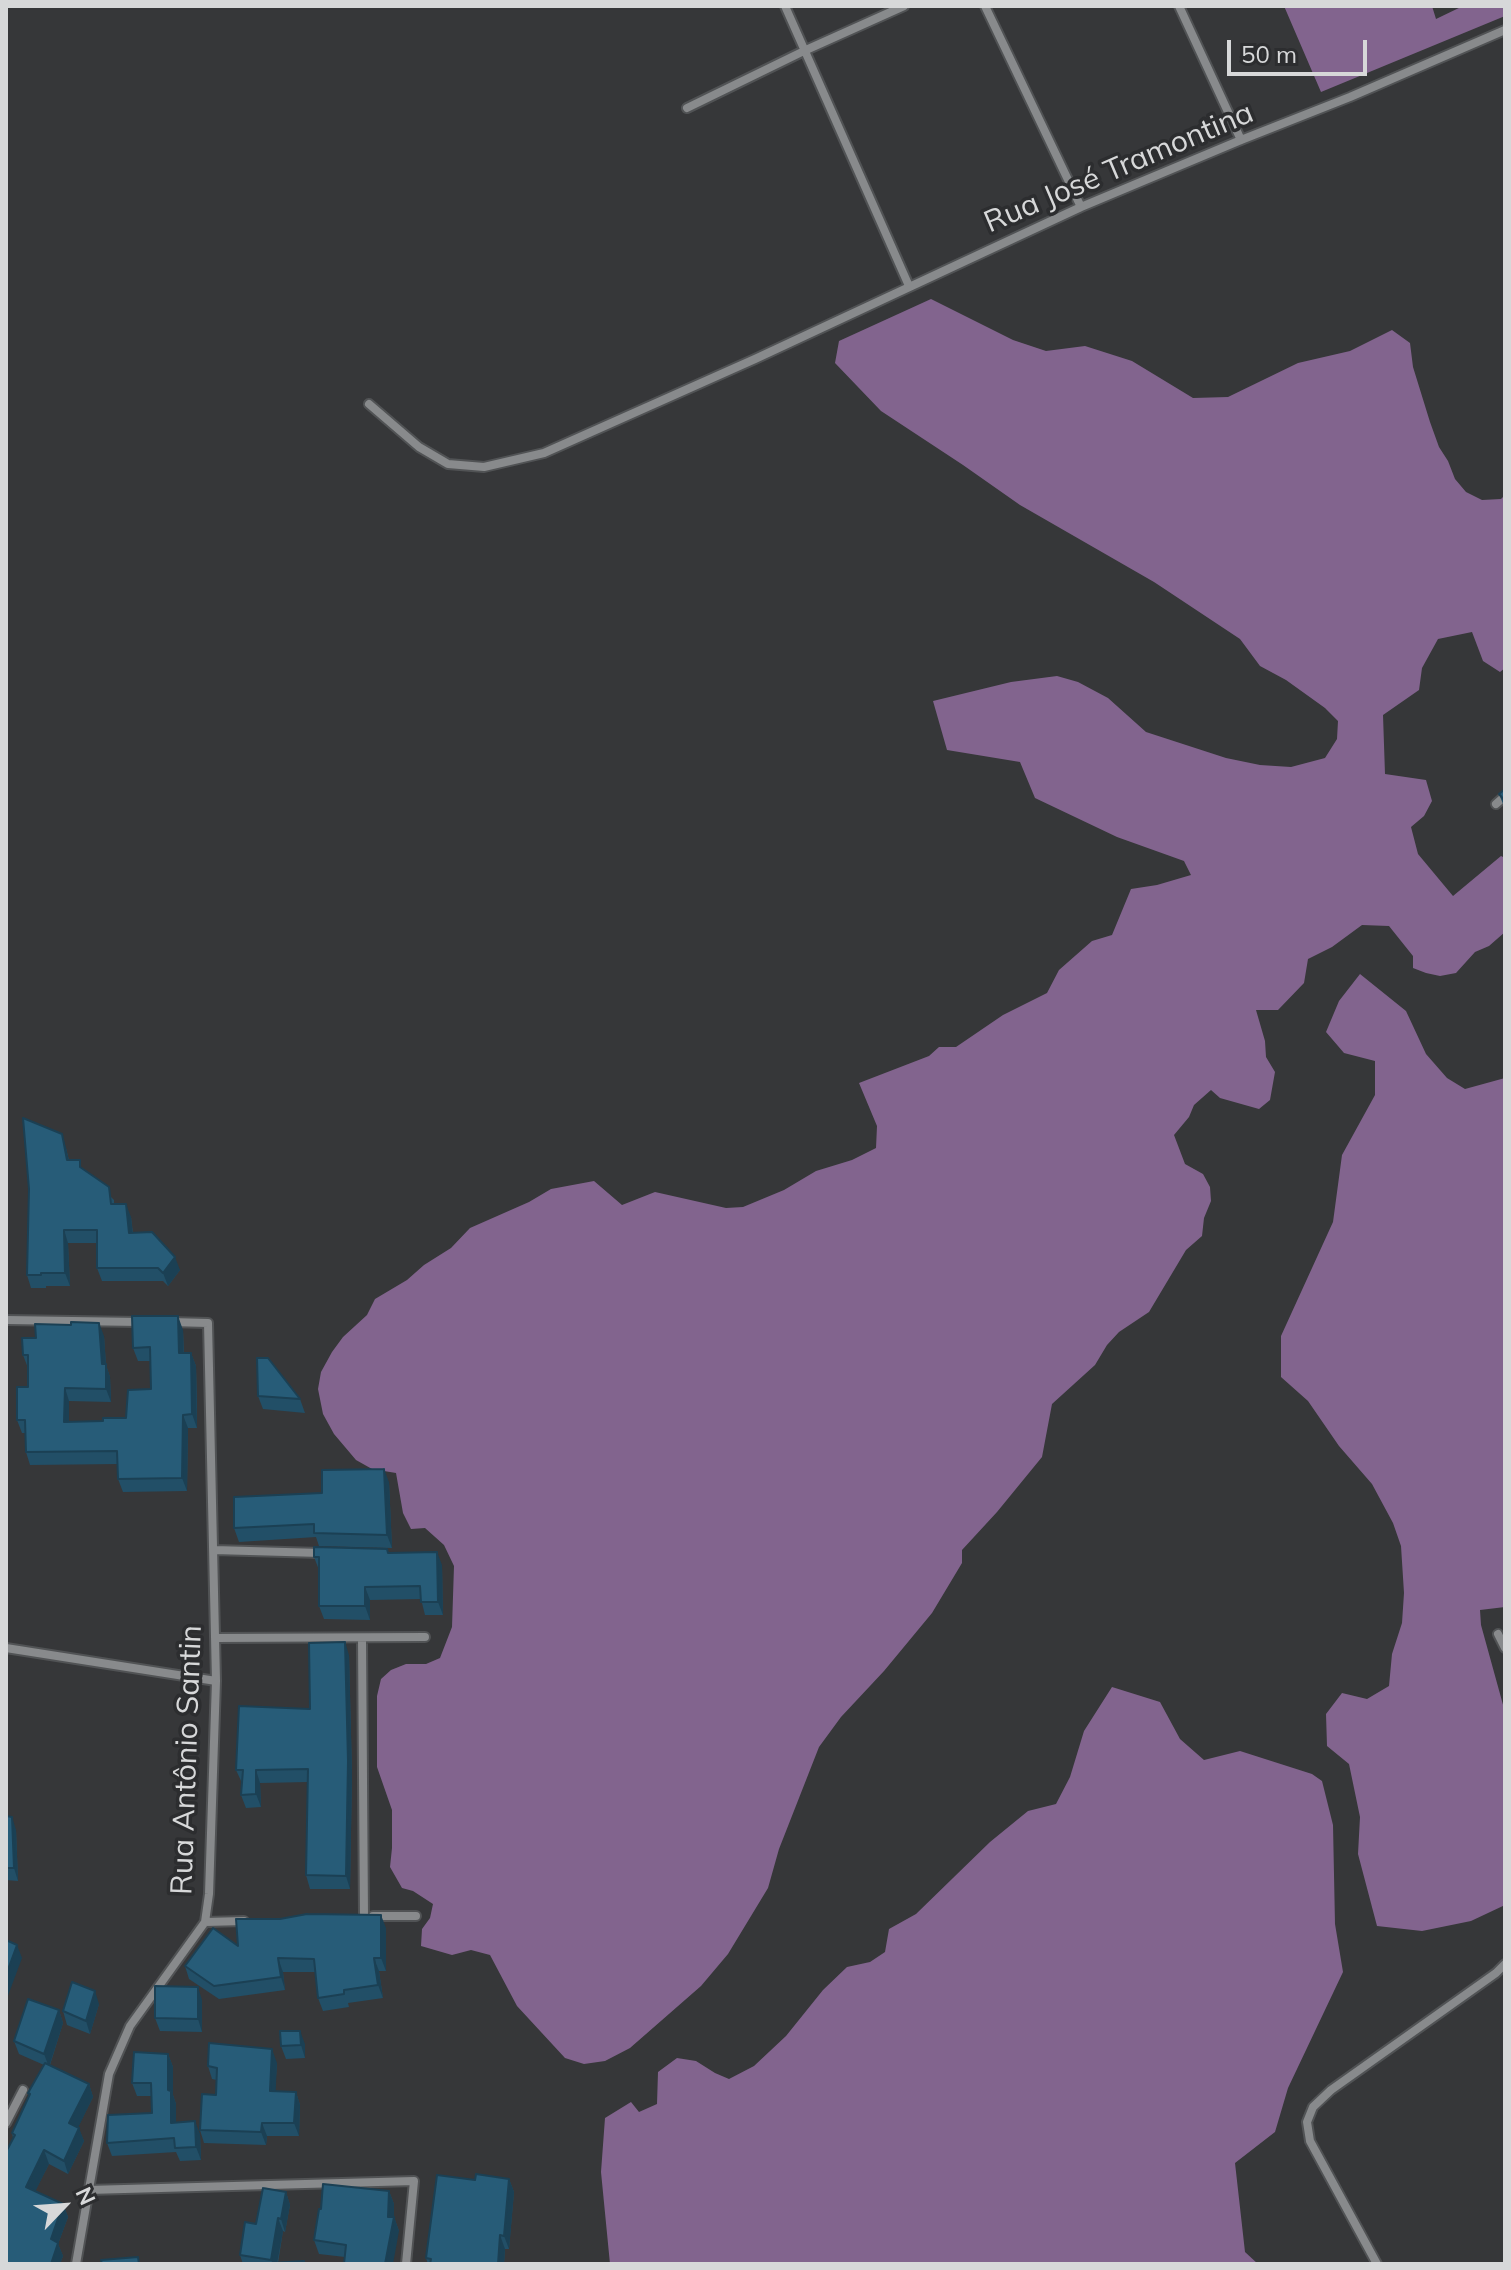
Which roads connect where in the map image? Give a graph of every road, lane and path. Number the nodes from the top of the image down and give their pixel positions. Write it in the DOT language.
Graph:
graph roads {
  1 [pos="785,6"];
  2 [pos="904,6"];
  3 [pos="985,6"];
  4 [pos="1179,6"];
  5 [pos="1505,30"];
  6 [pos="806,50"];
  7 [pos="687,108"];
  8 [pos="1241,140"];
  9 [pos="1081,207"];
  10 [pos="909,286"];
  11 [pos="369,404"];
  12 [pos="1505,796"];
  13 [pos="1496,804"];
  14 [pos="6,1320"];
  15 [pos="146,1322"];
  16 [pos="161,1322"];
  17 [pos="214,1550"];
  18 [pos="339,1553"];
  19 [pos="1498,1634"];
  20 [pos="425,1637"];
  21 [pos="216,1638"];
  22 [pos="362,1639"];
  23 [pos="6,1648"];
  24 [pos="1505,1648"];
  25 [pos="216,1681"];
  26 [pos="416,1916"];
  27 [pos="348,1917"];
  28 [pos="364,1917"];
  29 [pos="252,1920"];
  30 [pos="205,1922"];
  31 [pos="1505,1964"];
  32 [pos="23,2090"];
  33 [pos="6,2123"];
  34 [pos="88,2190"];
  35 [pos="76,2264"];
  36 [pos="406,2264"];
  37 [pos="1377,2264"];
  1 -- 6 [label="street"];
  2 -- 6 [label="street"];
  3 -- 9 [label="street"];
  4 -- 8 [label="street"];
  5 -- 8 [label="street, Rua José Tramontina"];
  6 -- 7 [label="street"];
  6 -- 10 [label="street"];
  8 -- 9 [label="street, Rua José Tramontina"];
  9 -- 10 [label="street, Rua José Tramontina"];
  10 -- 11 [label="street, Rua José Tramontina"];
  12 -- 13 [label="street"];
  14 -- 15 [label="street"];
  16 -- 17 [label="street, Rua Antônio Santin"];
  17 -- 18 [label="street"];
  17 -- 21 [label="street, Rua Antônio Santin"];
  19 -- 24 [label="street"];
  20 -- 22 [label="street"];
  21 -- 22 [label="street"];
  21 -- 25 [label="street, Rua Antônio Santin"];
  22 -- 28 [label="street"];
  23 -- 25 [label="street"];
  25 -- 30 [label="street, Rua Antônio Santin"];
  26 -- 28 [label="street"];
  27 -- 28 [label="street"];
  29 -- 30 [label="street"];
  30 -- 34 [label="street, Rua Antônio Santin"];
  31 -- 37 [label="street"];
  32 -- 33 [label="street"];
  34 -- 35 [label="street, Rua Antônio Santin"];
  34 -- 36 [label="street"];
}
